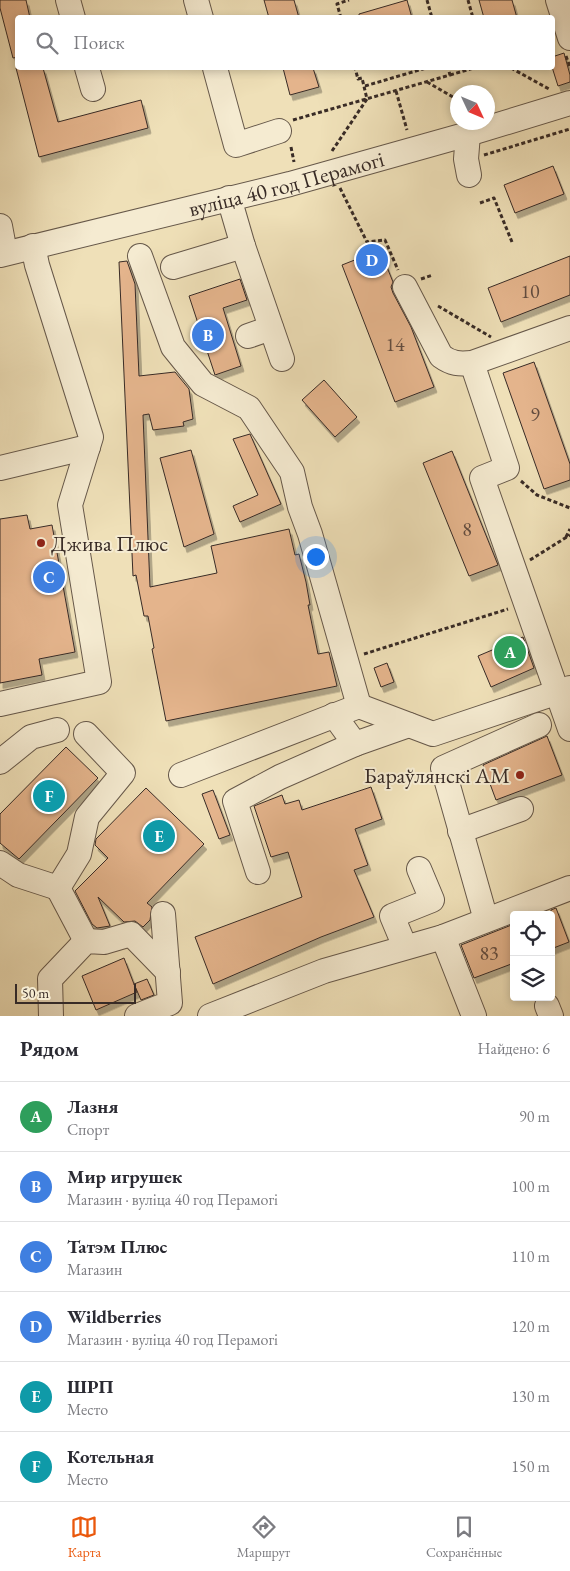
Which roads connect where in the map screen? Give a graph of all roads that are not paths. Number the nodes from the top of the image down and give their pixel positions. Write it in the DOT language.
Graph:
graph roads {
  1 [pos="68,0"];
  2 [pos="196,0"];
  3 [pos="558,0"];
  4 [pos="72,15"];
  5 [pos="200,15"];
  6 [pos="570,38"];
  7 [pos="216,70"];
  8 [pos="570,102"];
  9 [pos="284,133"];
  10 [pos="468,134"];
  11 [pos="469,175"];
  12 [pos="229,198"];
  13 [pos="0,226"];
  14 [pos="33,246"];
  15 [pos="243,246"];
  16 [pos="3,254"];
  17 [pos="140,256"];
  18 [pos="173,267"];
  19 [pos="405,287"];
  20 [pos="271,328"];
  21 [pos="570,328"];
  22 [pos="248,336"];
  23 [pos="282,359"];
  24 [pos="472,363"];
  25 [pos="88,447"];
  26 [pos="0,468"];
  27 [pos="564,690"];
  28 [pos="0,704"];
  29 [pos="359,706"];
  30 [pos="334,715"];
  31 [pos="409,725"];
  32 [pos="539,725"];
  33 [pos="570,729"];
  34 [pos="57,730"];
  35 [pos="86,734"];
  36 [pos="355,744"];
  37 [pos="0,762"];
  38 [pos="181,775"];
  39 [pos="520,809"];
  40 [pos="460,831"];
  41 [pos="0,863"];
  42 [pos="419,869"];
  43 [pos="258,872"];
  44 [pos="58,888"];
  45 [pos="570,888"];
  46 [pos="163,914"];
  47 [pos="486,920"];
  48 [pos="443,937"];
  49 [pos="86,940"];
  50 [pos="405,948"];
  51 [pos="168,972"];
  52 [pos="52,1016"];
  53 [pos="137,1016"];
  54 [pos="210,1016"];
  55 [pos="474,1016"];
  1 -- 4 [label="street"];
  2 -- 5 [label="street"];
  3 -- 6 [label="street"];
  7 -- 9 [label="street"];
  8 -- 10 [label="street, вуліца 40 год Перамогі"];
  10 -- 11 [label="street"];
  10 -- 12 [label="street, вуліца 40 год Перамогі"];
  12 -- 14 [label="street, вуліца 40 год Перамогі"];
  12 -- 15 [label="street"];
  13 -- 16 [label="street"];
  14 -- 16 [label="street, вуліца 40 год Перамогі"];
  14 -- 25 [label="street"];
  15 -- 18 [label="street"];
  15 -- 20 [label="street"];
  17 -- 29 [label="street"];
  19 -- 24 [label="street"];
  20 -- 22 [label="street"];
  20 -- 23 [label="street"];
  21 -- 24 [label="street"];
  24 -- 27 [label="street"];
  25 -- 26 [label="street"];
  25 -- 28 [label="street"];
  27 -- 31 [label="street"];
  27 -- 33 [label="street"];
  29 -- 30 [label="street"];
  29 -- 31 [label="street"];
  30 -- 36 [label="street"];
  30 -- 38 [label="street"];
  31 -- 36 [label="street"];
  32 -- 40 [label="street"];
  34 -- 37 [label="street"];
  35 -- 44 [label="street"];
  36 -- 43 [label="street"];
  39 -- 40 [label="street"];
  40 -- 47 [label="street"];
  41 -- 44 [label="street"];
  42 -- 50 [label="street"];
  44 -- 49 [label="street"];
  45 -- 47 [label="street"];
  46 -- 51 [label="street"];
  47 -- 48 [label="street"];
  48 -- 50 [label="street"];
  48 -- 55 [label="street"];
  49 -- 51 [label="street"];
  49 -- 52 [label="street"];
  50 -- 54 [label="street"];
  51 -- 53 [label="street"];
}
